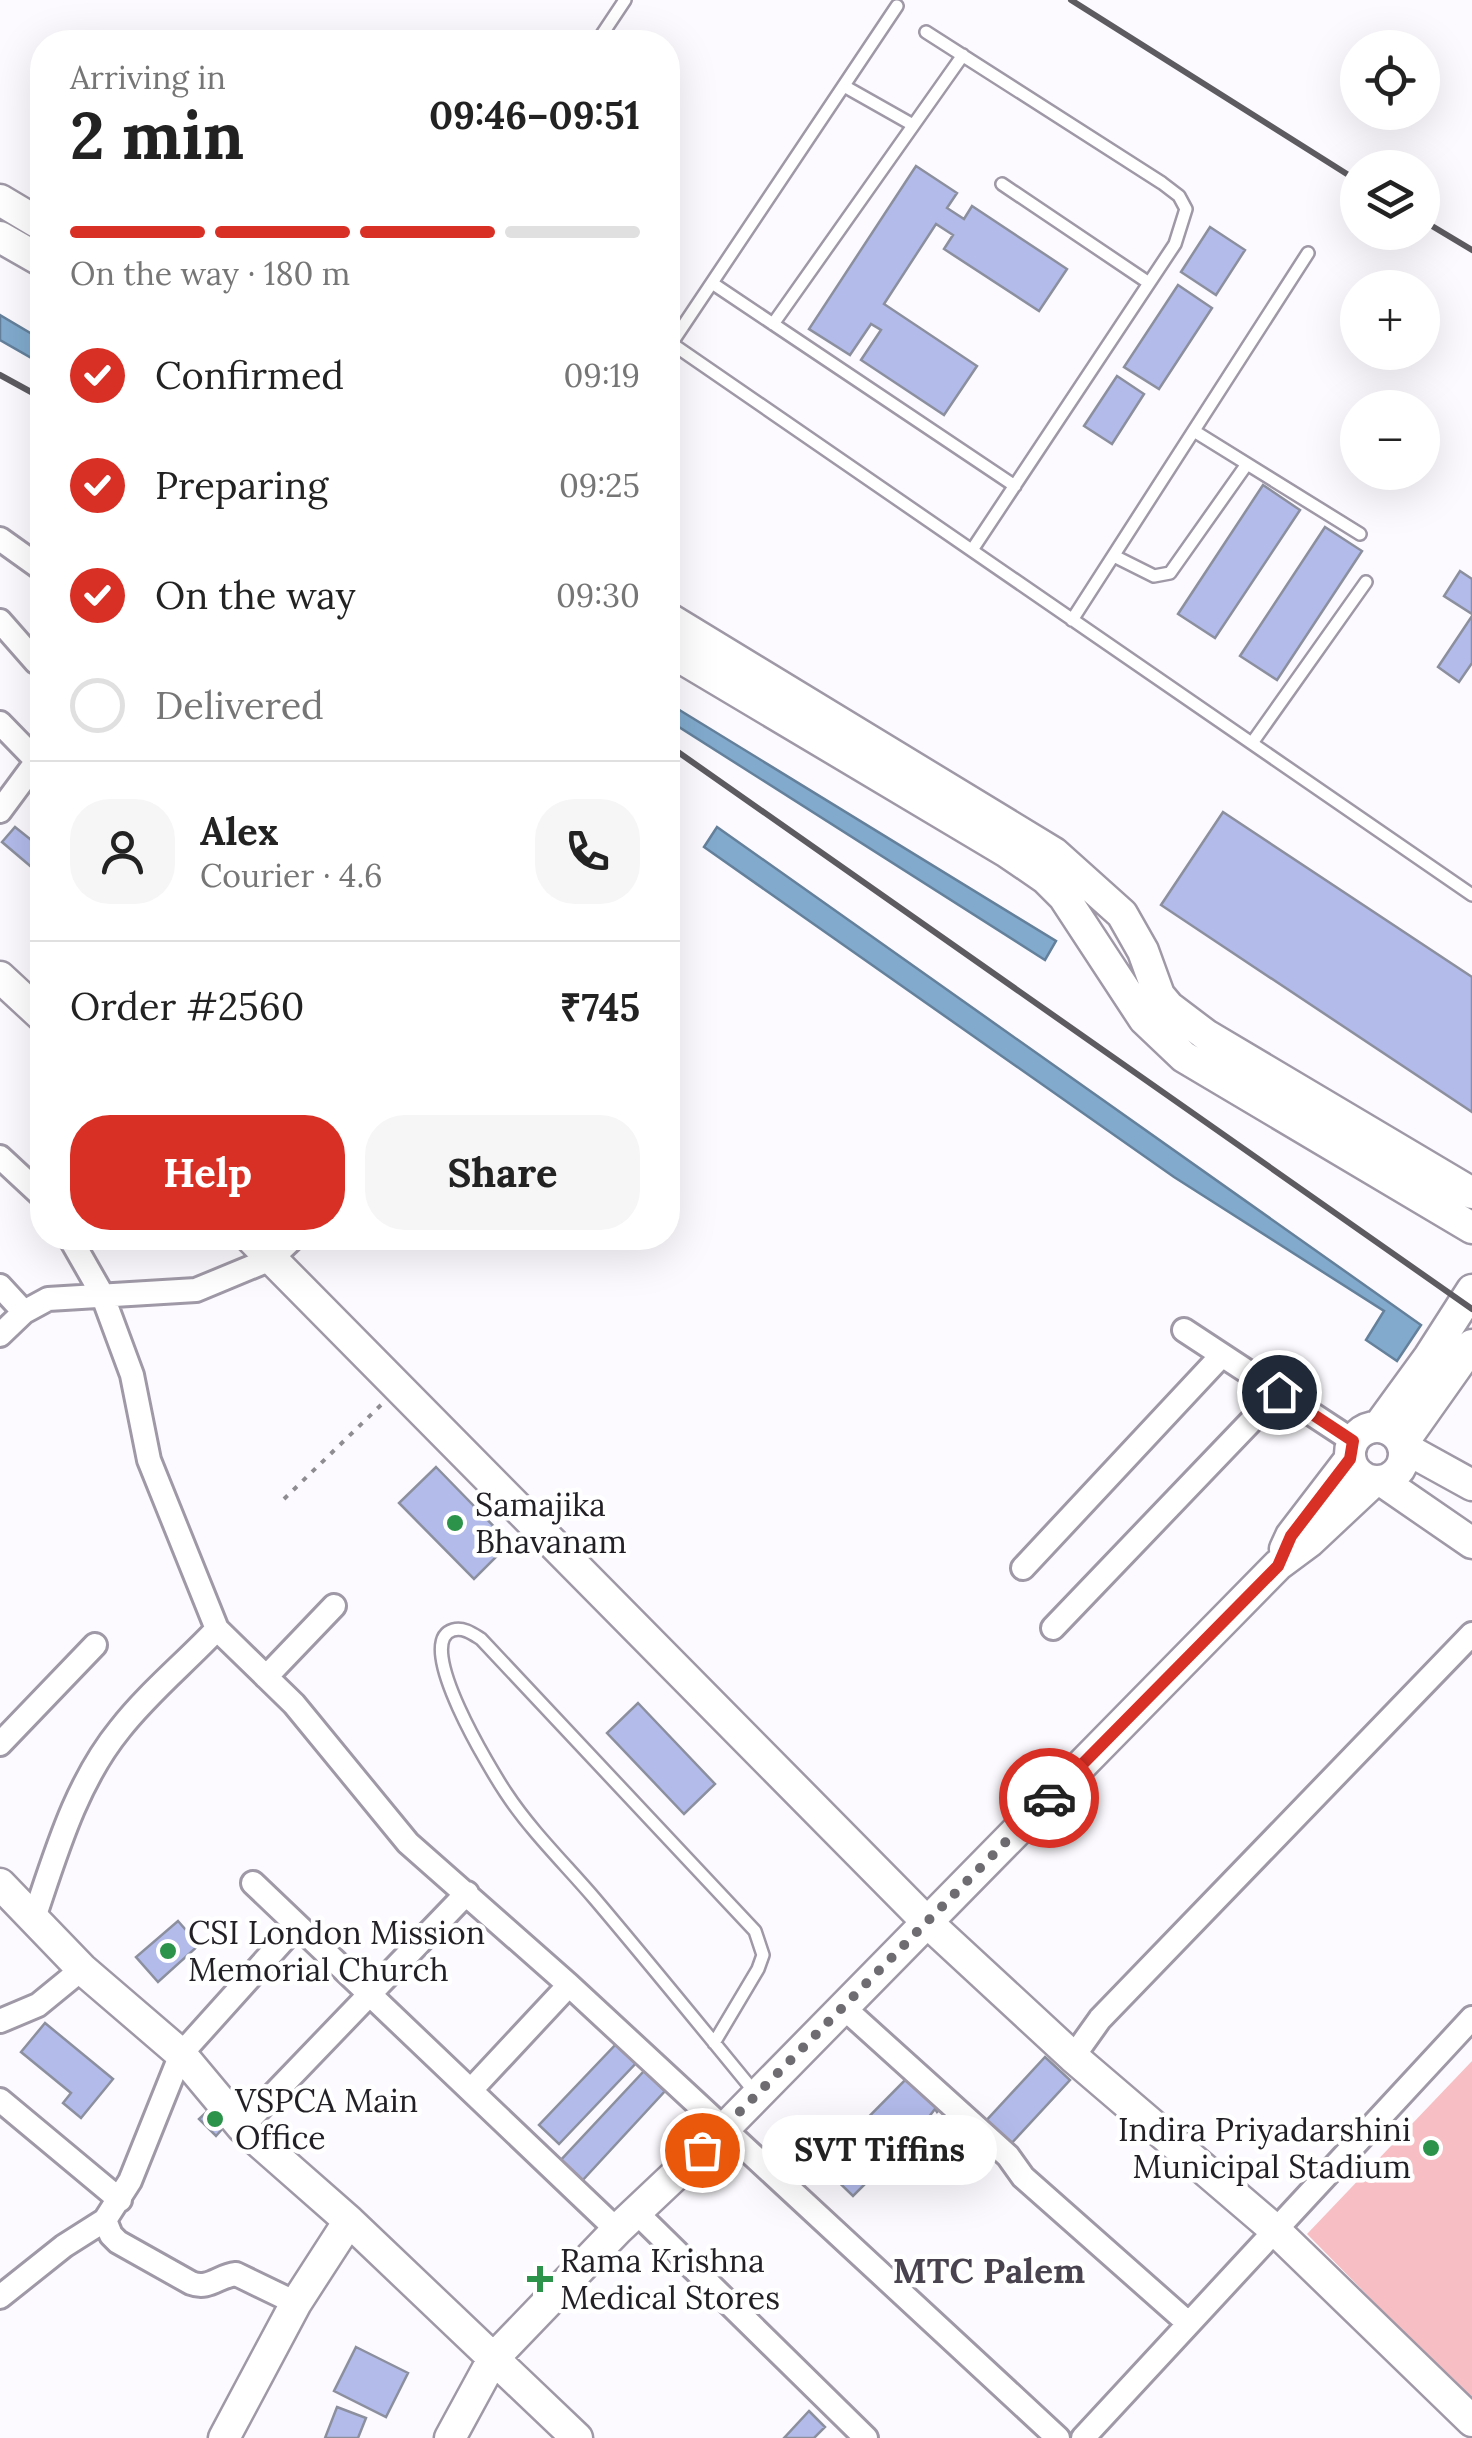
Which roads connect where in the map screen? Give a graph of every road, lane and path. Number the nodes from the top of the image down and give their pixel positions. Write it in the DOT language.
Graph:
graph roads {
  1 [pos="625,0"];
  2 [pos="897,6"];
  3 [pos="605,30"];
  4 [pos="926,32"];
  5 [pos="962,55"];
  6 [pos="844,86"];
  7 [pos="913,126"];
  8 [pos="1002,184"];
  9 [pos="0,200"];
  10 [pos="30,218"];
  11 [pos="0,237"];
  12 [pos="1308,252"];
  13 [pos="30,254"];
  14 [pos="712,283"];
  15 [pos="1149,283"];
  16 [pos="773,324"];
  17 [pos="680,327"];
  18 [pos="680,350"];
  19 [pos="1194,431"];
  20 [pos="1246,464"];
  21 [pos="1014,486"];
  22 [pos="1360,534"];
  23 [pos="0,539"];
  24 [pos="972,550"];
  25 [pos="1114,556"];
  26 [pos="30,560"];
  27 [pos="1366,582"];
  28 [pos="1072,620"];
  29 [pos="0,621"];
  30 [pos="680,625"];
  31 [pos="30,655"];
  32 [pos="680,657"];
  33 [pos="0,722"];
  34 [pos="1252,744"];
  35 [pos="30,754"];
  36 [pos="30,770"];
  37 [pos="0,811"];
  38 [pos="1472,895"];
  39 [pos="0,978"];
  40 [pos="30,1005"];
  41 [pos="0,1157"];
  42 [pos="30,1185"];
  43 [pos="1472,1193"];
  44 [pos="1472,1228"];
  45 [pos="77,1250"];
  46 [pos="258,1250"];
  47 [pos="263,1250"];
  48 [pos="0,1286"];
  49 [pos="1472,1290"];
  50 [pos="102,1294"];
  51 [pos="24,1312"];
  52 [pos="1184,1330"];
  53 [pos="0,1335"];
  54 [pos="1472,1345"];
  55 [pos="1222,1355"];
  56 [pos="399,1388"];
  57 [pos="1279,1392"];
  58 [pos="1377,1444"];
  59 [pos="1378,1481"];
  60 [pos="1472,1485"];
  61 [pos="284,1499"];
  62 [pos="1472,1543"];
  63 [pos="1278,1566"];
  64 [pos="1022,1568"];
  65 [pos="334,1606"];
  66 [pos="217,1628"];
  67 [pos="1053,1628"];
  68 [pos="1472,1634"];
  69 [pos="94,1645"];
  70 [pos="266,1677"];
  71 [pos="0,1744"];
  72 [pos="253,1883"];
  73 [pos="0,1884"];
  74 [pos="467,1894"];
  75 [pos="34,1918"];
  76 [pos="927,1922"];
  77 [pos="297,1925"];
  78 [pos="82,1970"];
  79 [pos="569,1986"];
  80 [pos="368,1994"];
  81 [pos="844,2007"];
  82 [pos="1472,2018"];
  83 [pos="0,2021"];
  84 [pos="714,2043"];
  85 [pos="181,2054"];
  86 [pos="1073,2057"];
  87 [pos="471,2090"];
  88 [pos="757,2095"];
  89 [pos="0,2100"];
  90 [pos="242,2126"];
  91 [pos="724,2129"];
  92 [pos="120,2200"];
  93 [pos="105,2220"];
  94 [pos="349,2221"];
  95 [pos="626,2221"];
  96 [pos="1274,2229"];
  97 [pos="0,2297"];
  98 [pos="296,2303"];
  99 [pos="1188,2323"];
  100 [pos="493,2359"];
  101 [pos="1472,2421"];
  102 [pos="224,2438"];
  103 [pos="450,2438"];
  104 [pos="577,2438"];
  105 [pos="866,2438"];
  106 [pos="1058,2438"];
  107 [pos="1083,2438"];
  1 -- 3 [label="lane"];
  2 -- 6 [label="lane"];
  4 -- 5 [label="lane"];
  5 -- 7 [label="lane"];
  5 -- 15 [label="lane"];
  6 -- 7 [label="lane"];
  6 -- 14 [label="lane"];
  7 -- 16 [label="lane"];
  8 -- 15 [label="lane"];
  9 -- 10 [label="main road"];
  11 -- 13 [label="main road"];
  12 -- 19 [label="lane"];
  14 -- 16 [label="lane"];
  14 -- 17 [label="lane"];
  15 -- 21 [label="lane"];
  16 -- 21 [label="lane"];
  18 -- 24 [label="lane"];
  19 -- 20 [label="lane"];
  19 -- 25 [label="lane"];
  20 -- 22 [label="lane"];
  20 -- 25 [label="lane"];
  21 -- 24 [label="lane"];
  23 -- 26 [label="street"];
  24 -- 28 [label="lane"];
  25 -- 28 [label="lane"];
  27 -- 34 [label="lane"];
  28 -- 34 [label="lane"];
  29 -- 31 [label="street"];
  30 -- 43 [label="main road"];
  32 -- 44 [label="main road"];
  33 -- 35 [label="street"];
  34 -- 38 [label="lane"];
  36 -- 37 [label="street"];
  39 -- 40 [label="main road"];
  41 -- 42 [label="street"];
  45 -- 50 [label="street"];
  46 -- 50 [label="street"];
  47 -- 56 [label="main road"];
  48 -- 51 [label="street"];
  49 -- 58 [label="main road"];
  50 -- 51 [label="street"];
  50 -- 66 [label="street"];
  51 -- 53 [label="street"];
  52 -- 55 [label="street"];
  54 -- 58 [label="main road"];
  55 -- 57 [label="street"];
  55 -- 64 [label="street"];
  56 -- 61 [label="path"];
  56 -- 76 [label="main road"];
  57 -- 58 [label="street"];
  57 -- 67 [label="street"];
  58 -- 59 [label="main road"];
  58 -- 59 [label="main road"];
  58 -- 60 [label="main road"];
  58 -- 63 [label="main road"];
  59 -- 62 [label="main road"];
  59 -- 63 [label="main road"];
  63 -- 76 [label="main road"];
  65 -- 70 [label="street"];
  66 -- 70 [label="street"];
  66 -- 75 [label="street"];
  68 -- 86 [label="street"];
  69 -- 71 [label="street"];
  70 -- 74 [label="street"];
  72 -- 77 [label="street"];
  73 -- 75 [label="main road"];
  74 -- 79 [label="street"];
  74 -- 80 [label="street"];
  75 -- 78 [label="main road"];
  76 -- 81 [label="main road"];
  76 -- 86 [label="main road"];
  77 -- 80 [label="street"];
  77 -- 85 [label="street"];
  78 -- 83 [label="street"];
  78 -- 85 [label="main road"];
  79 -- 87 [label="street"];
  79 -- 91 [label="street"];
  80 -- 87 [label="street"];
  80 -- 90 [label="street"];
  81 -- 88 [label="main road"];
  81 -- 99 [label="street"];
  82 -- 96 [label="street"];
  84 -- 84 [label="lane"];
  84 -- 88 [label="lane"];
  85 -- 90 [label="main road"];
  85 -- 92 [label="street"];
  86 -- 96 [label="main road"];
  87 -- 95 [label="street"];
  88 -- 91 [label="main road"];
  89 -- 92 [label="street"];
  90 -- 94 [label="main road"];
  91 -- 95 [label="main road"];
  91 -- 106 [label="street"];
  92 -- 93 [label="street"];
  93 -- 97 [label="street"];
  93 -- 98 [label="street"];
  94 -- 98 [label="main road"];
  94 -- 100 [label="main road"];
  95 -- 100 [label="main road"];
  95 -- 105 [label="street"];
  96 -- 99 [label="street"];
  96 -- 101 [label="main road"];
  98 -- 102 [label="main road"];
  99 -- 107 [label="street"];
  100 -- 103 [label="main road"];
  100 -- 104 [label="main road"];
}
